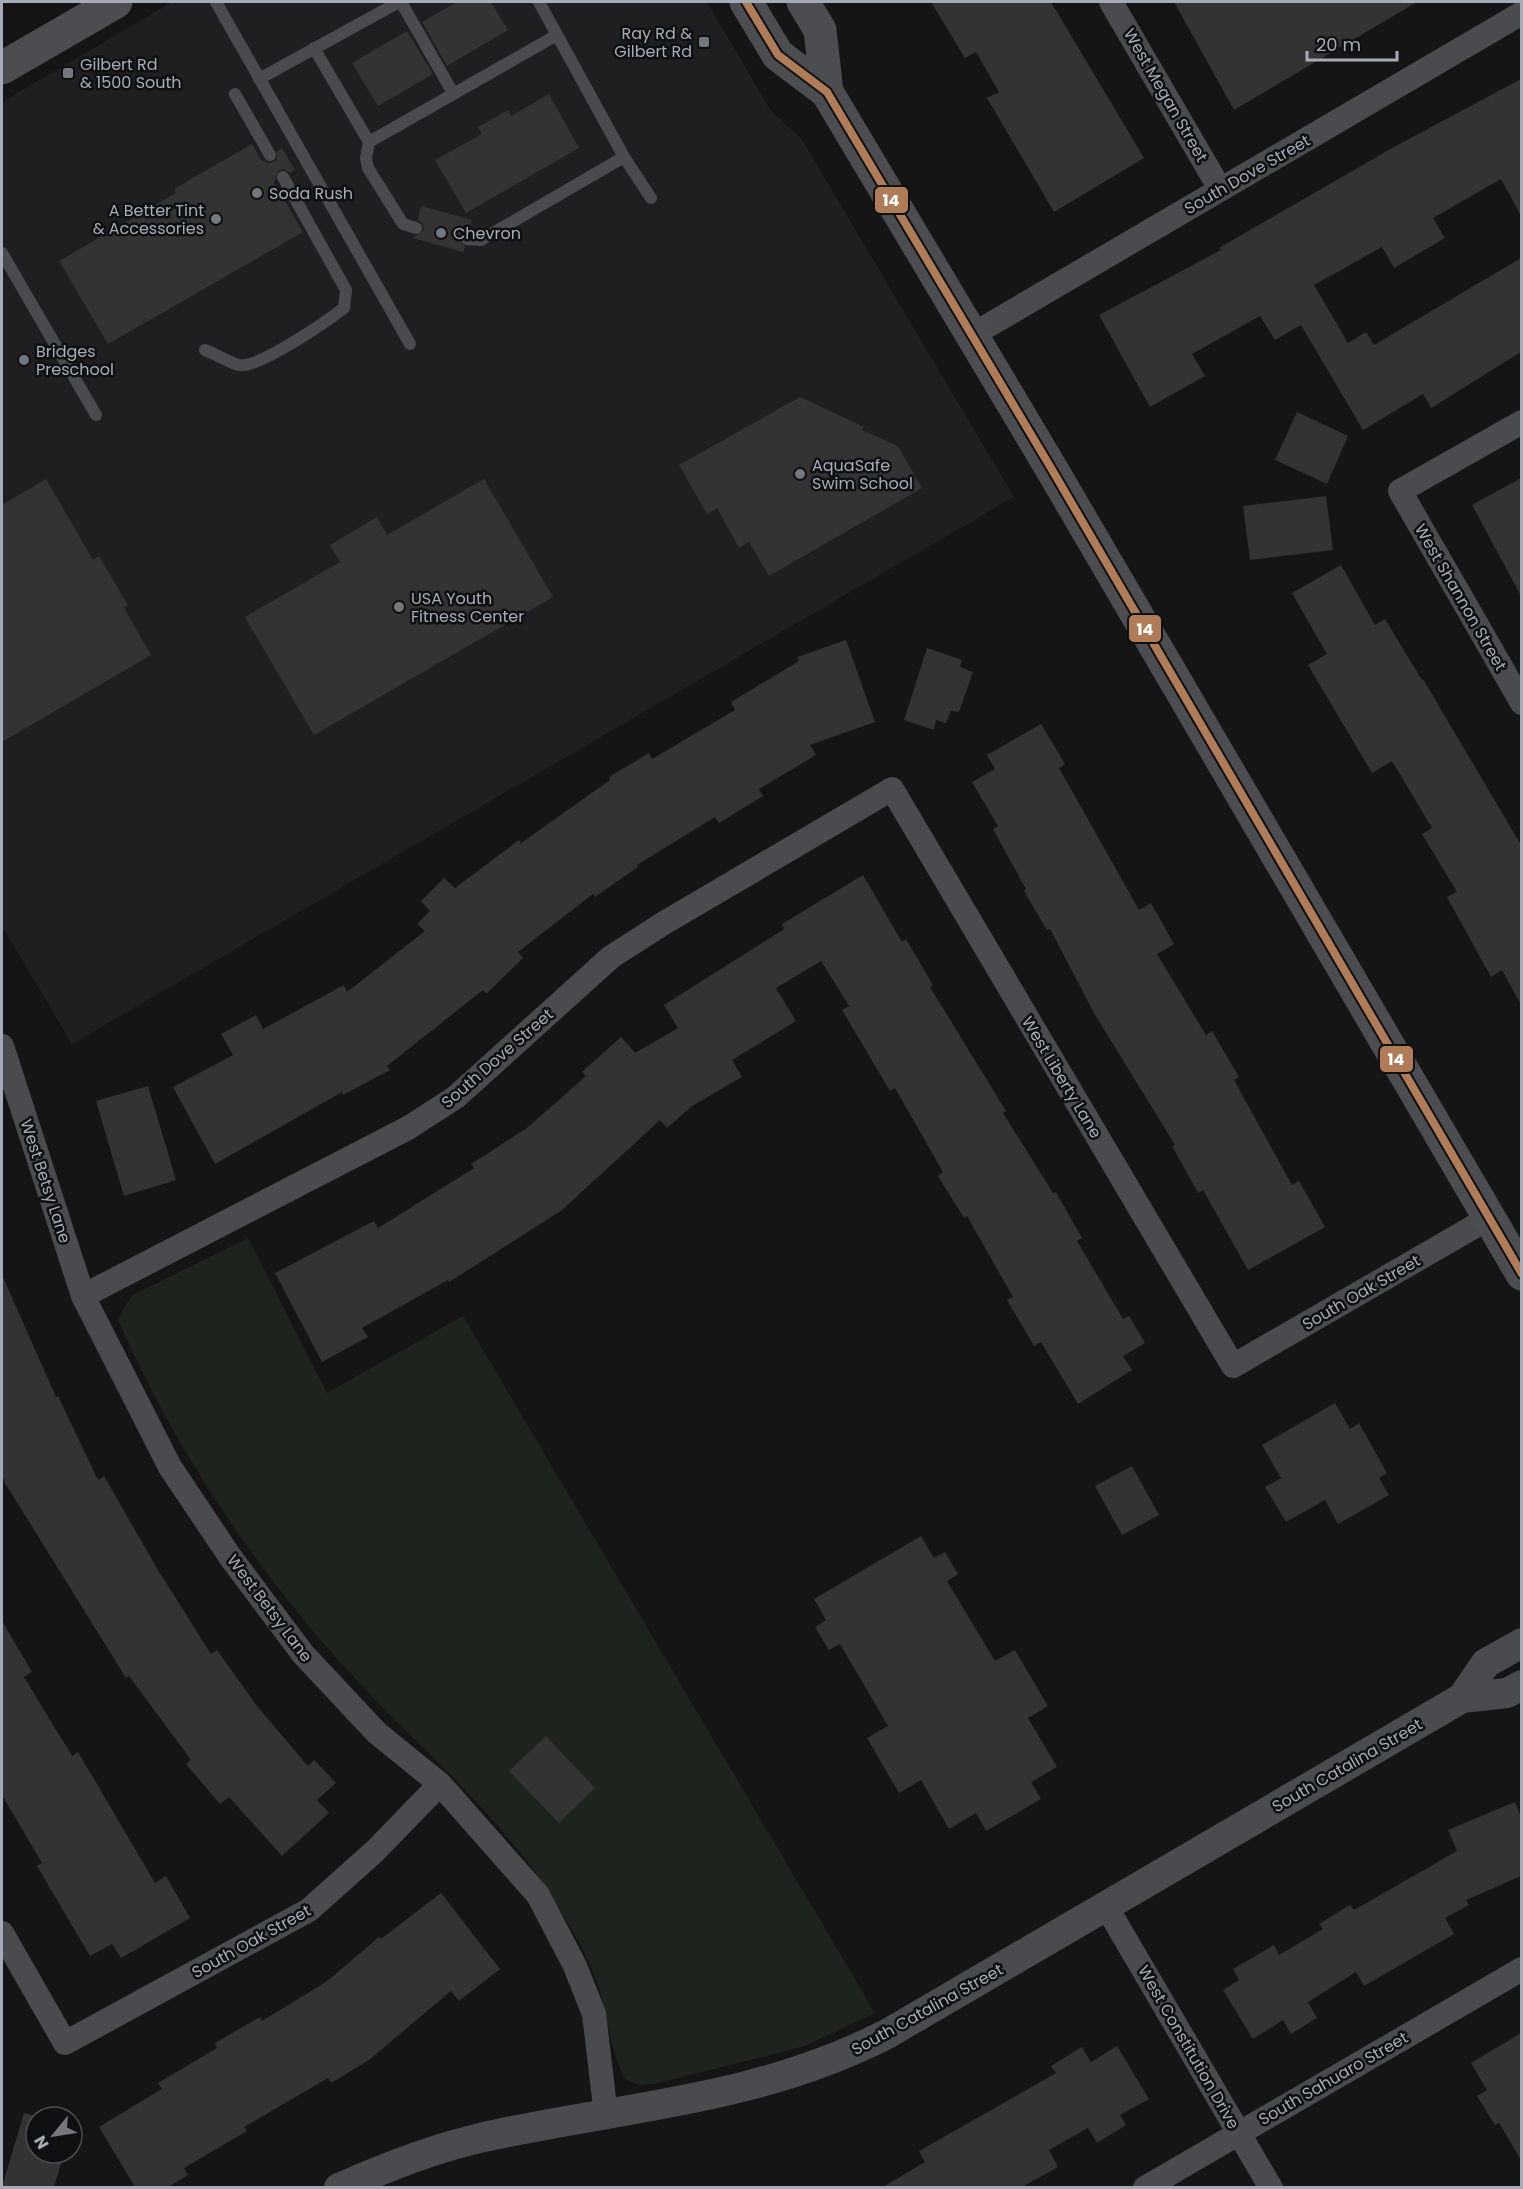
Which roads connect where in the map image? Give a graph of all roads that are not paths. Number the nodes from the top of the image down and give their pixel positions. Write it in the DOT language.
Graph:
graph roads {
  1 [pos="116,2"];
  2 [pos="216,2"];
  3 [pos="400,2"];
  4 [pos="539,2"];
  5 [pos="746,2"];
  6 [pos="803,2"];
  7 [pos="1111,2"];
  8 [pos="1515,10"];
  9 [pos="557,35"];
  10 [pos="314,48"];
  11 [pos="2,68"];
  12 [pos="259,79"];
  13 [pos="827,92"];
  14 [pos="453,93"];
  15 [pos="235,94"];
  16 [pos="369,142"];
  17 [pos="270,155"];
  18 [pos="624,157"];
  19 [pos="283,177"];
  20 [pos="1220,189"];
  21 [pos="651,198"];
  22 [pos="416,228"];
  23 [pos="467,239"];
  24 [pos="2,253"];
  25 [pos="972,335"];
  26 [pos="410,344"];
  27 [pos="205,350"];
  28 [pos="96,415"];
  29 [pos="1521,422"];
  30 [pos="1521,702"];
  31 [pos="892,789"];
  32 [pos="2,1046"];
  33 [pos="1489,1218"];
  34 [pos="1521,1274"];
  35 [pos="83,1296"];
  36 [pos="1233,1366"];
  37 [pos="1521,1643"];
  38 [pos="1521,1685"];
  39 [pos="1462,1698"];
  40 [pos="440,1784"];
  41 [pos="1106,1906"];
  42 [pos="2,1933"];
  43 [pos="1521,1969"];
  44 [pos="606,2115"];
  45 [pos="1239,2132"];
  46 [pos="339,2187"];
  47 [pos="1145,2187"];
  48 [pos="1271,2187"];
  1 -- 11 [label="main road"];
  2 -- 12 [label="lane"];
  3 -- 10 [label="lane"];
  3 -- 14 [label="lane"];
  4 -- 9 [label="lane"];
  5 -- 13 [label="main road"];
  6 -- 13 [label="main road"];
  7 -- 20 [label="street, West Megan Street"];
  8 -- 20 [label="street, South Dove Street"];
  9 -- 14 [label="lane"];
  9 -- 18 [label="lane"];
  10 -- 12 [label="lane"];
  10 -- 16 [label="lane"];
  12 -- 26 [label="lane"];
  13 -- 25 [label="main road"];
  14 -- 16 [label="lane"];
  15 -- 17 [label="lane"];
  16 -- 22 [label="lane"];
  18 -- 21 [label="lane"];
  18 -- 23 [label="lane"];
  19 -- 27 [label="lane"];
  20 -- 25 [label="street, South Dove Street"];
  24 -- 28 [label="lane"];
  25 -- 33 [label="main road"];
  29 -- 30 [label="street, West Shannon Street"];
  31 -- 35 [label="street, South Dove Street"];
  31 -- 36 [label="street, West Liberty Lane"];
  32 -- 35 [label="street, West Betsy Lane"];
  33 -- 34 [label="main road"];
  33 -- 36 [label="street, South Oak Street"];
  35 -- 40 [label="street, West Betsy Lane"];
  37 -- 39 [label="street, South Catalina Street"];
  38 -- 39 [label="street, South Catalina Street"];
  39 -- 41 [label="street, South Catalina Street"];
  40 -- 42 [label="street, South Oak Street"];
  40 -- 44 [label="street, West Betsy Lane"];
  41 -- 44 [label="street, South Catalina Street"];
  41 -- 45 [label="street, West Constitution Drive"];
  43 -- 45 [label="street, South Sahuaro Street"];
  44 -- 46 [label="street, South Catalina Street"];
  45 -- 47 [label="street, South Sahuaro Street"];
  45 -- 48 [label="street, West Constitution Drive"];
}
